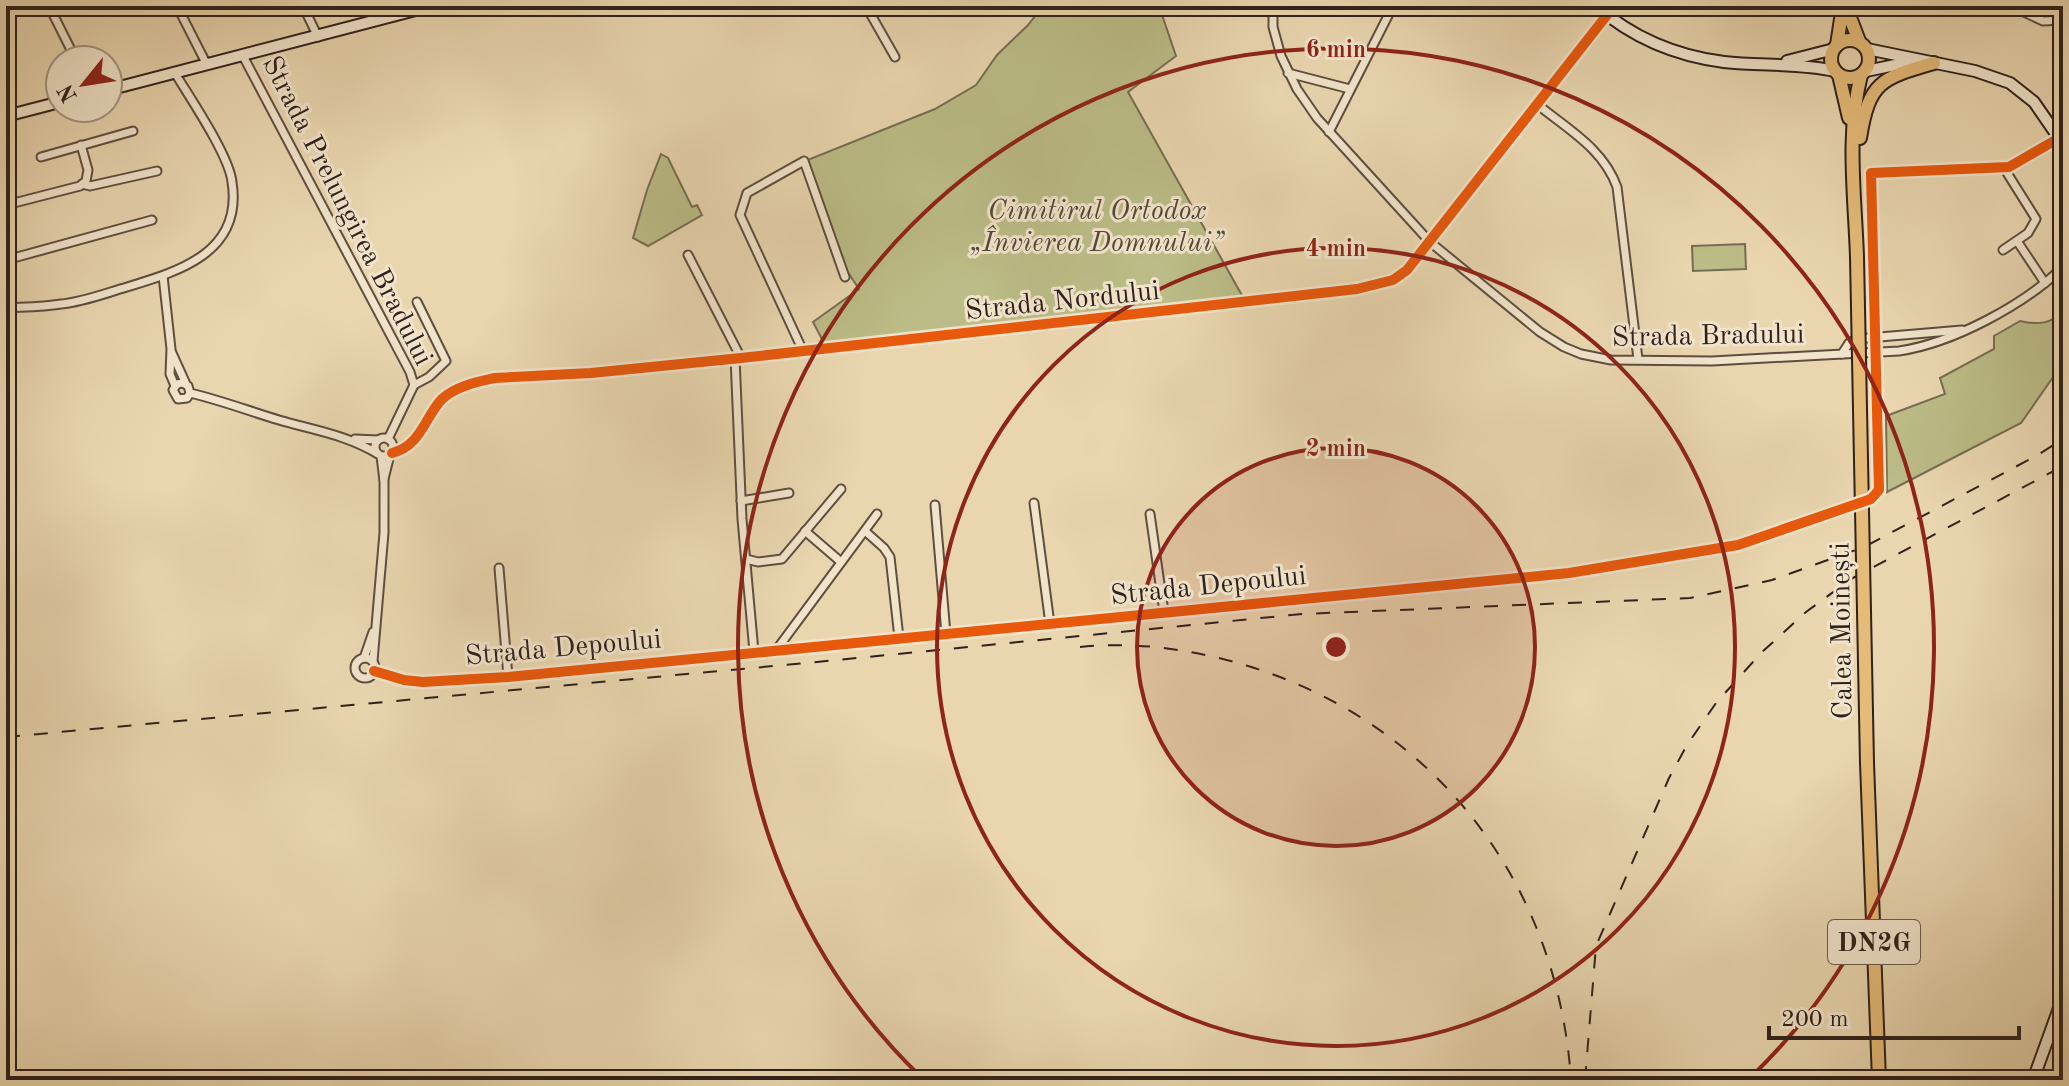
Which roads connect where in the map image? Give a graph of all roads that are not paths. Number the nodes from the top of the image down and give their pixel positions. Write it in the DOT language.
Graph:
graph roads {
  1 [pos="49,6"];
  2 [pos="177,6"];
  3 [pos="303,6"];
  4 [pos="431,6"];
  5 [pos="866,6"];
  6 [pos="1273,6"];
  7 [pos="1393,6"];
  8 [pos="1596,6"];
  9 [pos="1844,6"];
  10 [pos="2011,6"];
  11 [pos="414,8"];
  12 [pos="1610,11"];
  13 [pos="2063,20"];
  14 [pos="318,37"];
  15 [pos="68,44"];
  16 [pos="1863,45"];
  17 [pos="1836,47"];
  18 [pos="243,56"];
  19 [pos="895,57"];
  20 [pos="1916,61"];
  21 [pos="1934,63"];
  22 [pos="207,65"];
  23 [pos="1769,65"];
  24 [pos="175,73"];
  25 [pos="1288,73"];
  26 [pos="1837,73"];
  27 [pos="1864,73"];
  28 [pos="124,86"];
  29 [pos="1350,89"];
  30 [pos="1537,104"];
  31 [pos="44,106"];
  32 [pos="6,116"];
  33 [pos="133,131"];
  34 [pos="1329,132"];
  35 [pos="1853,141"];
  36 [pos="2061,141"];
  37 [pos="81,145"];
  38 [pos="41,157"];
  39 [pos="2004,168"];
  40 [pos="157,171"];
  41 [pos="1854,177"];
  42 [pos="82,184"];
  43 [pos="6,205"];
  44 [pos="152,220"];
  45 [pos="2017,241"];
  46 [pos="1430,242"];
  47 [pos="2003,250"];
  48 [pos="688,255"];
  49 [pos="6,260"];
  50 [pos="2063,267"];
  51 [pos="163,276"];
  52 [pos="845,277"];
  53 [pos="2045,283"];
  54 [pos="417,302"];
  55 [pos="6,308"];
  56 [pos="1968,329"];
  57 [pos="1874,338"];
  58 [pos="171,349"];
  59 [pos="803,351"];
  60 [pos="1874,352"];
  61 [pos="1839,354"];
  62 [pos="738,358"];
  63 [pos="1638,359"];
  64 [pos="186,384"];
  65 [pos="414,385"];
  66 [pos="175,386"];
  67 [pos="190,393"];
  68 [pos="352,439"];
  69 [pos="378,440"];
  70 [pos="387,450"];
  71 [pos="841,489"];
  72 [pos="789,493"];
  73 [pos="741,501"];
  74 [pos="1034,503"];
  75 [pos="935,505"];
  76 [pos="877,514"];
  77 [pos="1150,514"];
  78 [pos="805,531"];
  79 [pos="865,531"];
  80 [pos="746,559"];
  81 [pos="841,562"];
  82 [pos="499,568"];
  83 [pos="1164,612"];
  84 [pos="1050,624"];
  85 [pos="946,634"];
  86 [pos="899,638"];
  87 [pos="777,649"];
  88 [pos="754,652"];
  89 [pos="368,660"];
  90 [pos="372,673"];
  91 [pos="508,677"];
  92 [pos="2063,997"];
  93 [pos="1879,1080"];
  94 [pos="2033,1080"];
  1 -- 15 [label="street"];
  2 -- 22 [label="street"];
  3 -- 14 [label="street"];
  4 -- 11 [label="main road, Strada Prelungirea Bradului"];
  5 -- 19 [label="street"];
  6 -- 25 [label="street, Strada Bradului"];
  7 -- 29 [label="street"];
  8 -- 12 [label="main road"];
  9 -- 16 [label="main road"];
  9 -- 17 [label="main road"];
  10 -- 13 [label="street"];
  11 -- 14 [label="main road, Strada Prelungirea Bradului"];
  12 -- 23 [label="main road"];
  12 -- 30 [label="street, Strada Nordului"];
  14 -- 18 [label="main road, Strada Prelungirea Bradului"];
  16 -- 17 [label="main road"];
  16 -- 20 [label="main road"];
  16 -- 27 [label="main road"];
  17 -- 23 [label="main road"];
  17 -- 26 [label="main road"];
  18 -- 22 [label="main road, Strada Prelungirea Bradului"];
  18 -- 65 [label="street, Strada Prelungirea Bradului"];
  20 -- 21 [label="main road"];
  20 -- 27 [label="main road"];
  21 -- 36 [label="main road"];
  21 -- 41 [label="main road"];
  22 -- 24 [label="main road, Strada Prelungirea Bradului"];
  23 -- 26 [label="main road"];
  24 -- 28 [label="main road, Strada Prelungirea Bradului"];
  24 -- 51 [label="street"];
  25 -- 29 [label="street"];
  25 -- 34 [label="street, Strada Bradului"];
  26 -- 27 [label="main road"];
  26 -- 35 [label="main road, Calea Moinești / DN2G"];
  27 -- 35 [label="main road, Calea Moinești / DN2G"];
  29 -- 34 [label="street"];
  30 -- 46 [label="street, Strada Nordului"];
  30 -- 63 [label="street"];
  31 -- 32 [label="main road"];
  33 -- 37 [label="street"];
  34 -- 46 [label="street, Strada Bradului"];
  35 -- 41 [label="main road, Calea Moinești / DN2G"];
  36 -- 39 [label="street"];
  37 -- 38 [label="street"];
  37 -- 42 [label="street"];
  39 -- 45 [label="street"];
  39 -- 57 [label="street, Strada Depoului"];
  40 -- 42 [label="street"];
  41 -- 93 [label="main road, Calea Moinești / DN2G, bridge"];
  42 -- 43 [label="street"];
  44 -- 49 [label="street"];
  45 -- 47 [label="street"];
  45 -- 53 [label="street"];
  46 -- 59 [label="street, Strada Nordului"];
  46 -- 63 [label="street, Strada Bradului"];
  48 -- 62 [label="street"];
  50 -- 53 [label="street, Strada Bradului"];
  51 -- 55 [label="street"];
  51 -- 58 [label="street"];
  52 -- 59 [label="street"];
  53 -- 56 [label="street, Strada Bradului"];
  54 -- 65 [label="street"];
  56 -- 57 [label="street"];
  56 -- 60 [label="street, Strada Bradului"];
  57 -- 60 [label="street, Strada Depoului"];
  57 -- 61 [label="street"];
  58 -- 64 [label="street"];
  58 -- 66 [label="street"];
  59 -- 62 [label="street, Strada Nordului"];
  60 -- 61 [label="street, Strada Bradului"];
  60 -- 83 [label="street, Strada Depoului"];
  61 -- 63 [label="street, Strada Bradului"];
  62 -- 70 [label="street, Strada Nordului"];
  62 -- 73 [label="street"];
  64 -- 66 [label="street"];
  64 -- 67 [label="street"];
  65 -- 70 [label="street"];
  66 -- 67 [label="street"];
  67 -- 68 [label="street"];
  68 -- 69 [label="street"];
  68 -- 70 [label="street"];
  69 -- 70 [label="street"];
  69 -- 70 [label="street"];
  70 -- 89 [label="street"];
  71 -- 78 [label="street"];
  72 -- 73 [label="street"];
  73 -- 80 [label="street"];
  74 -- 84 [label="street"];
  75 -- 85 [label="street"];
  76 -- 79 [label="street"];
  77 -- 83 [label="street"];
  78 -- 80 [label="street"];
  78 -- 81 [label="street"];
  79 -- 81 [label="street"];
  79 -- 86 [label="street"];
  80 -- 88 [label="street"];
  81 -- 87 [label="street"];
  82 -- 91 [label="street"];
  83 -- 84 [label="street, Strada Depoului"];
  84 -- 85 [label="street, Strada Depoului"];
  85 -- 86 [label="street, Strada Depoului"];
  86 -- 87 [label="street, Strada Depoului"];
  87 -- 88 [label="street, Strada Depoului"];
  88 -- 91 [label="street, Strada Depoului"];
  89 -- 90 [label="street"];
  89 -- 90 [label="street"];
  90 -- 91 [label="street, Strada Depoului"];
  92 -- 94 [label="main road"];
}
